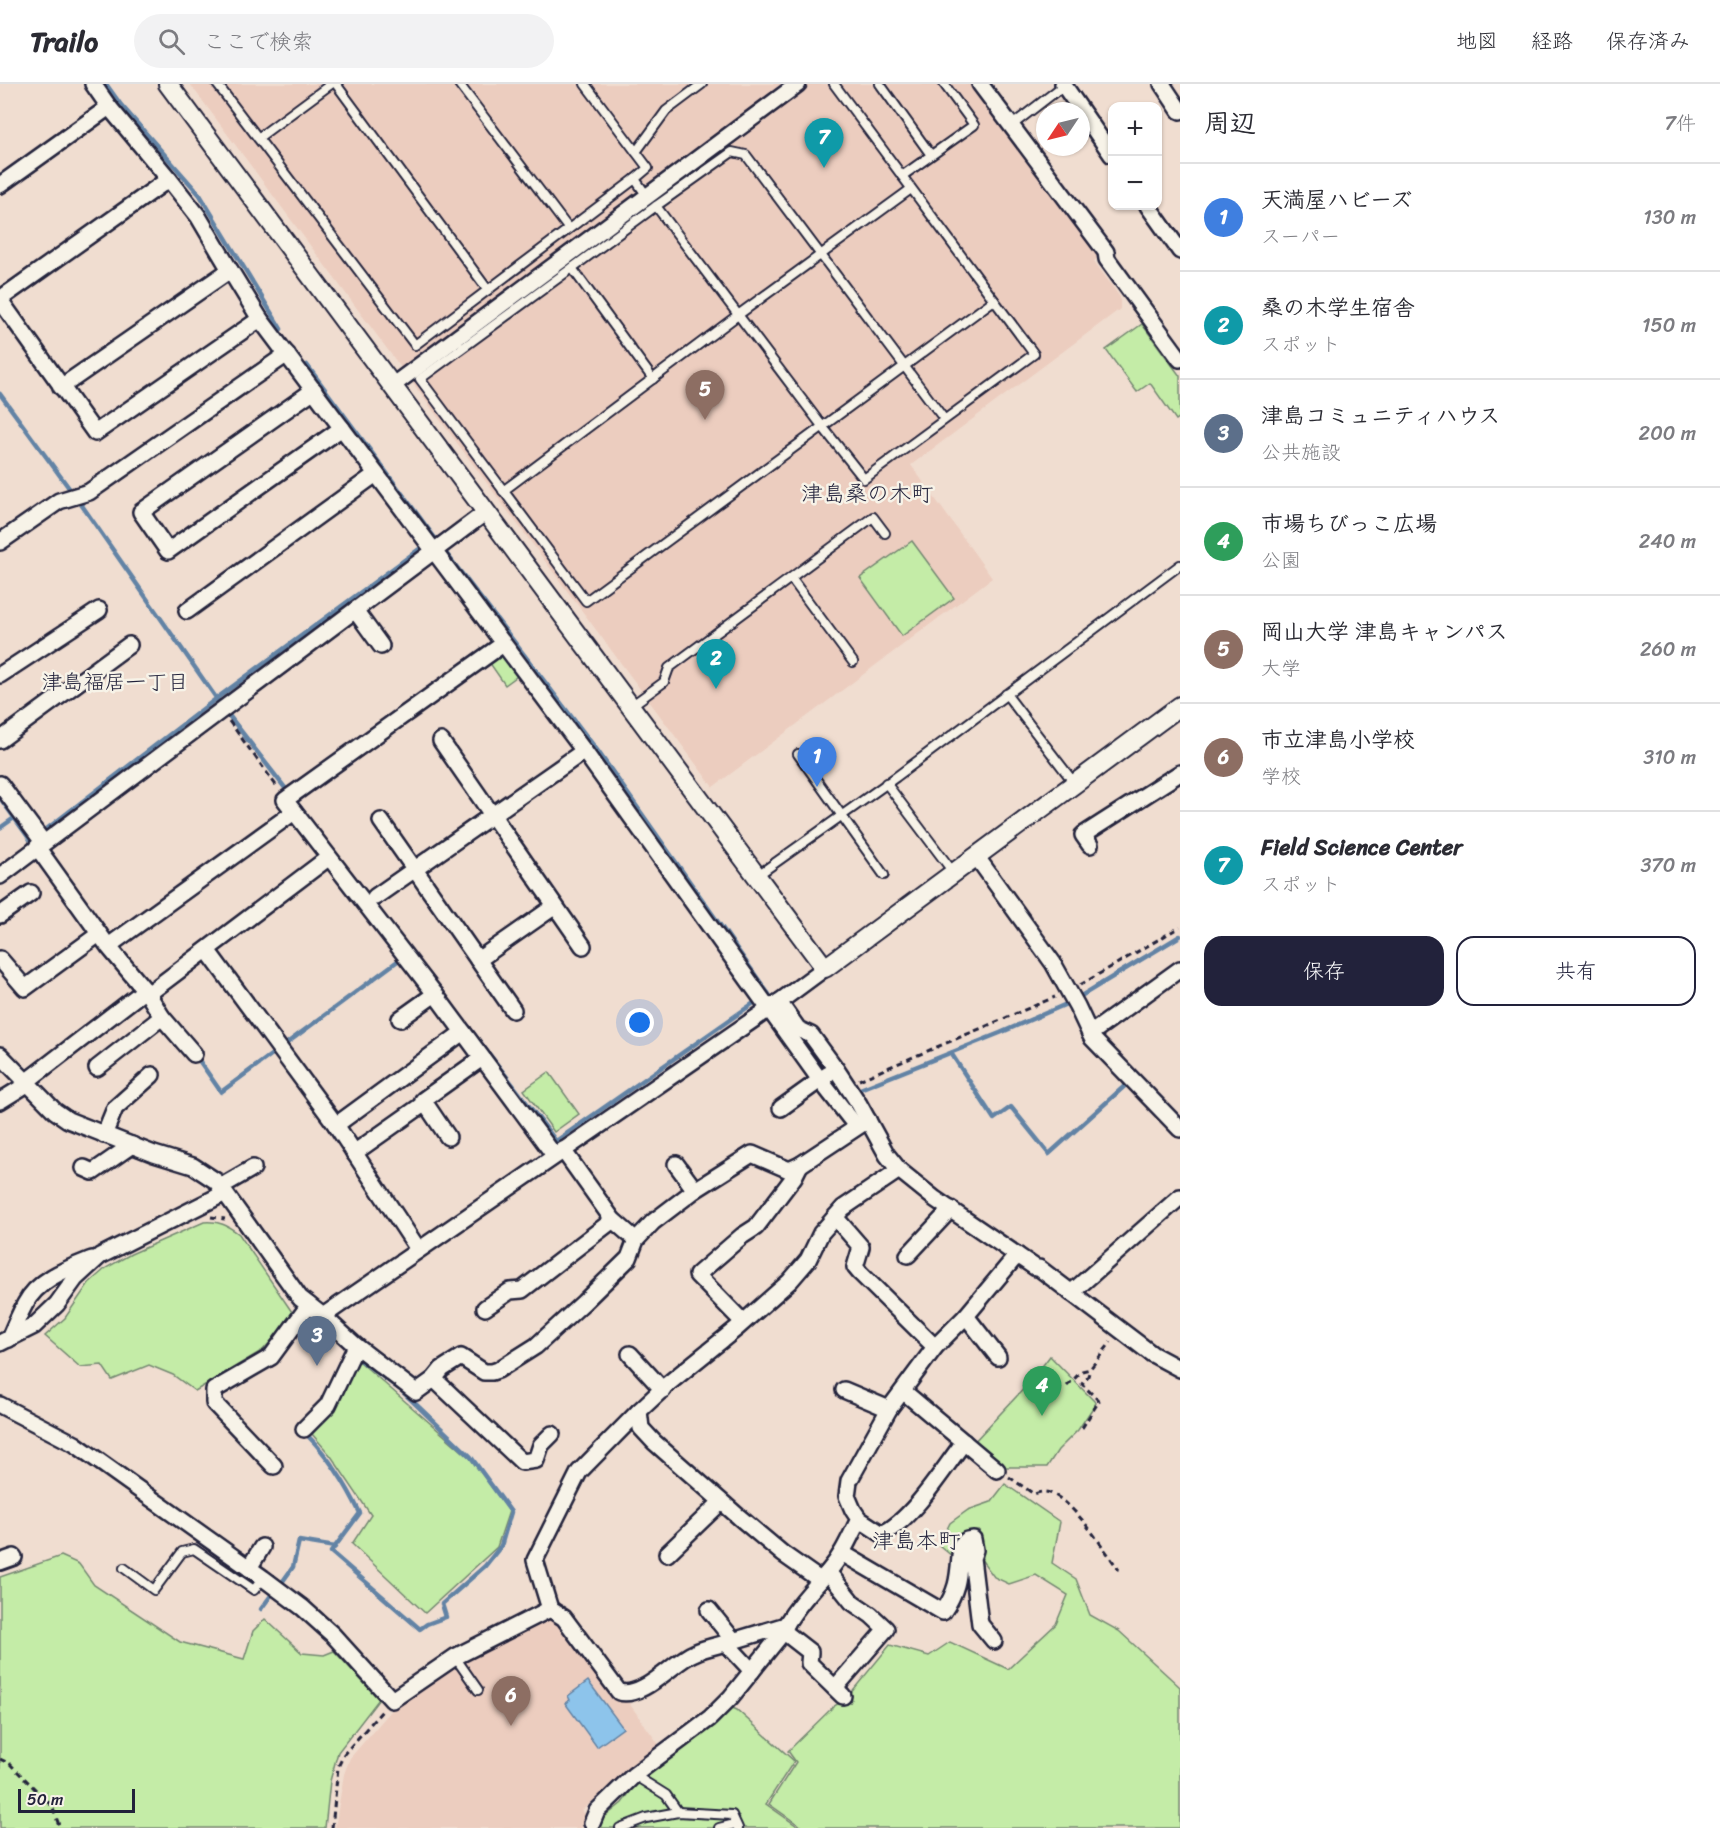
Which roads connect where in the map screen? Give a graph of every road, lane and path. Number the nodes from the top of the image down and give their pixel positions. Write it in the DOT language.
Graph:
graph roads {
  1 [pos="93,84"];
  2 [pos="168,84"];
  3 [pos="217,84"];
  4 [pos="331,84"];
  5 [pos="336,84"];
  6 [pos="459,84"];
  7 [pos="585,84"];
  8 [pos="702,84"];
  9 [pos="798,84"];
  10 [pos="880,84"];
  11 [pos="944,84"];
  12 [pos="980,84"];
  13 [pos="1162,84"];
  14 [pos="839,86"];
  15 [pos="1067,86"];
  16 [pos="109,107"];
  17 [pos="1180,111"];
  18 [pos="1011,126"];
  19 [pos="258,138"];
  20 [pos="1108,148"];
  21 [pos="636,152"];
  22 [pos="931,155"];
  23 [pos="902,176"];
  24 [pos="169,179"];
  25 [pos="635,179"];
  26 [pos="0,185"];
  27 [pos="911,189"];
  28 [pos="651,201"];
  29 [pos="1151,210"];
  30 [pos="568,228"];
  31 [pos="1180,251"];
  32 [pos="821,254"];
  33 [pos="572,268"];
  34 [pos="230,270"];
  35 [pos="488,290"];
  36 [pos="0,299"];
  37 [pos="994,300"];
  38 [pos="738,315"];
  39 [pos="260,319"];
  40 [pos="287,354"];
  41 [pos="1180,359"];
  42 [pos="904,366"];
  43 [pos="652,379"];
  44 [pos="392,386"];
  45 [pos="61,387"];
  46 [pos="314,390"];
  47 [pos="944,419"];
  48 [pos="822,426"];
  49 [pos="342,428"];
  50 [pos="376,474"];
  51 [pos="503,491"];
  52 [pos="486,512"];
  53 [pos="885,533"];
  54 [pos="0,542"];
  55 [pos="440,547"];
  56 [pos="1180,565"];
  57 [pos="791,578"];
  58 [pos="99,610"];
  59 [pos="355,610"];
  60 [pos="187,611"];
  61 [pos="503,644"];
  62 [pos="129,645"];
  63 [pos="381,646"];
  64 [pos="853,662"];
  65 [pos="0,675"];
  66 [pos="1006,694"];
  67 [pos="631,706"];
  68 [pos="220,710"];
  69 [pos="1178,710"];
  70 [pos="0,740"];
  71 [pos="441,741"];
  72 [pos="584,752"];
  73 [pos="798,754"];
  74 [pos="1180,773"];
  75 [pos="886,783"];
  76 [pos="0,784"];
  77 [pos="1075,784"];
  78 [pos="290,801"];
  79 [pos="493,815"];
  80 [pos="842,815"];
  81 [pos="381,821"];
  82 [pos="39,840"];
  83 [pos="1090,845"];
  84 [pos="976,856"];
  85 [pos="328,858"];
  86 [pos="415,869"];
  87 [pos="954,873"];
  88 [pos="884,875"];
  89 [pos="0,876"];
  90 [pos="756,876"];
  91 [pos="31,893"];
  92 [pos="375,897"];
  93 [pos="555,906"];
  94 [pos="0,915"];
  95 [pos="1180,927"];
  96 [pos="99,934"];
  97 [pos="114,942"];
  98 [pos="583,946"];
  99 [pos="207,950"];
  100 [pos="0,960"];
  101 [pos="478,960"];
  102 [pos="825,968"];
  103 [pos="1180,969"];
  104 [pos="149,992"];
  105 [pos="435,994"];
  106 [pos="1072,997"];
  107 [pos="767,1001"];
  108 [pos="513,1010"];
  109 [pos="162,1017"];
  110 [pos="400,1019"];
  111 [pos="464,1032"];
  112 [pos="1090,1034"];
  113 [pos="194,1054"];
  114 [pos="0,1055"];
  115 [pos="483,1058"];
  116 [pos="97,1068"];
  117 [pos="836,1069"];
  118 [pos="152,1075"];
  119 [pos="820,1080"];
  120 [pos="28,1082"];
  121 [pos="847,1085"];
  122 [pos="0,1101"];
  123 [pos="425,1103"];
  124 [pos="781,1108"];
  125 [pos="862,1123"];
  126 [pos="336,1125"];
  127 [pos="1180,1130"];
  128 [pos="104,1135"];
  129 [pos="448,1137"];
  130 [pos="132,1145"];
  131 [pos="558,1152"];
  132 [pos="354,1153"];
  133 [pos="676,1164"];
  134 [pos="800,1165"];
  135 [pos="84,1168"];
  136 [pos="253,1168"];
  137 [pos="899,1170"];
  138 [pos="223,1190"];
  139 [pos="695,1190"];
  140 [pos="1180,1197"];
  141 [pos="951,1209"];
  142 [pos="209,1217"];
  143 [pos="835,1217"];
  144 [pos="613,1220"];
  145 [pos="229,1221"];
  146 [pos="636,1240"];
  147 [pos="418,1249"];
  148 [pos="908,1255"];
  149 [pos="1017,1255"];
  150 [pos="100,1256"];
  151 [pos="1071,1293"];
  152 [pos="309,1305"];
  153 [pos="485,1308"];
  154 [pos="323,1316"];
  155 [pos="966,1316"];
  156 [pos="743,1322"];
  157 [pos="1120,1331"];
  158 [pos="4,1341"];
  159 [pos="356,1346"];
  160 [pos="935,1347"];
  161 [pos="630,1354"];
  162 [pos="998,1357"];
  163 [pos="1090,1369"];
  164 [pos="1180,1369"];
  165 [pos="434,1379"];
  166 [pos="1067,1386"];
  167 [pos="663,1389"];
  168 [pos="844,1390"];
  169 [pos="903,1391"];
  170 [pos="0,1405"];
  171 [pos="889,1409"];
  172 [pos="639,1411"];
  173 [pos="1082,1428"];
  174 [pos="304,1429"];
  175 [pos="552,1434"];
  176 [pos="964,1442"];
  177 [pos="274,1466"];
  178 [pos="997,1470"];
  179 [pos="722,1502"];
  180 [pos="859,1519"];
  181 [pos="262,1547"];
  182 [pos="842,1553"];
  183 [pos="667,1554"];
  184 [pos="124,1568"];
  185 [pos="249,1568"];
  186 [pos="1119,1570"];
  187 [pos="824,1576"];
  188 [pos="263,1578"];
  189 [pos="550,1609"];
  190 [pos="710,1610"];
  191 [pos="784,1628"];
  192 [pos="994,1641"];
  193 [pos="730,1642"];
  194 [pos="455,1657"];
  195 [pos="752,1671"];
  196 [pos="478,1690"];
  197 [pos="392,1700"];
  198 [pos="0,1759"];
  199 [pos="634,1775"];
  200 [pos="678,1812"];
  201 [pos="589,1825"];
  202 [pos="736,1826"];
  203 [pos="60,1828"];
  204 [pos="332,1828"];
  205 [pos="620,1828"];
  206 [pos="719,1828"];
  1 -- 16 [label="street"];
  2 -- 44 [label="street"];
  3 -- 19 [label="lane"];
  4 -- 19 [label="lane"];
  5 -- 35 [label="lane"];
  6 -- 30 [label="lane"];
  7 -- 21 [label="lane"];
  8 -- 21 [label="lane"];
  9 -- 28 [label="street"];
  10 -- 22 [label="lane"];
  11 -- 22 [label="lane"];
  12 -- 18 [label="street"];
  13 -- 17 [label="street"];
  14 -- 23 [label="lane"];
  15 -- 18 [label="lane"];
  15 -- 20 [label="street"];
  16 -- 24 [label="street"];
  16 -- 26 [label="street"];
  18 -- 41 [label="street"];
  19 -- 35 [label="lane"];
  21 -- 25 [label="lane"];
  22 -- 23 [label="lane"];
  23 -- 27 [label="lane"];
  24 -- 34 [label="street"];
  24 -- 36 [label="street"];
  25 -- 28 [label="lane"];
  25 -- 30 [label="lane"];
  27 -- 32 [label="lane"];
  27 -- 37 [label="lane"];
  28 -- 32 [label="lane"];
  28 -- 33 [label="lane"];
  28 -- 38 [label="lane"];
  28 -- 44 [label="street"];
  29 -- 31 [label="street"];
  30 -- 35 [label="lane"];
  32 -- 38 [label="lane"];
  32 -- 42 [label="lane"];
  33 -- 43 [label="lane"];
  33 -- 51 [label="lane"];
  34 -- 39 [label="street"];
  34 -- 45 [label="street"];
  36 -- 45 [label="street"];
  37 -- 42 [label="lane"];
  37 -- 47 [label="lane"];
  38 -- 43 [label="lane"];
  38 -- 48 [label="lane"];
  39 -- 40 [label="street"];
  39 -- 45 [label="street"];
  40 -- 46 [label="street"];
  40 -- 54 [label="street"];
  42 -- 47 [label="lane"];
  42 -- 48 [label="lane"];
  43 -- 51 [label="lane"];
  44 -- 52 [label="street"];
  46 -- 49 [label="street"];
  46 -- 49 [label="street"];
  47 -- 48 [label="lane"];
  48 -- 51 [label="lane"];
  49 -- 50 [label="street"];
  50 -- 55 [label="street"];
  50 -- 60 [label="street"];
  52 -- 55 [label="street"];
  52 -- 67 [label="street"];
  53 -- 57 [label="lane"];
  55 -- 59 [label="street"];
  55 -- 61 [label="street"];
  56 -- 66 [label="lane"];
  57 -- 64 [label="lane"];
  57 -- 67 [label="lane"];
  58 -- 65 [label="street"];
  59 -- 63 [label="street"];
  59 -- 68 [label="street"];
  61 -- 72 [label="street"];
  61 -- 78 [label="street"];
  62 -- 70 [label="street"];
  66 -- 75 [label="lane"];
  66 -- 77 [label="lane"];
  67 -- 90 [label="street"];
  68 -- 78 [label="path"];
  68 -- 82 [label="street"];
  69 -- 77 [label="street"];
  71 -- 79 [label="street"];
  72 -- 79 [label="street"];
  72 -- 107 [label="street"];
  73 -- 80 [label="lane"];
  74 -- 83 [label="street"];
  75 -- 80 [label="lane"];
  75 -- 87 [label="lane"];
  76 -- 82 [label="street"];
  77 -- 84 [label="street"];
  78 -- 85 [label="street"];
  78 -- 97 [label="street"];
  79 -- 86 [label="street"];
  79 -- 93 [label="street"];
  80 -- 88 [label="lane"];
  80 -- 90 [label="lane"];
  81 -- 86 [label="street"];
  82 -- 89 [label="street"];
  82 -- 96 [label="street"];
  84 -- 87 [label="street"];
  84 -- 106 [label="street"];
  85 -- 99 [label="street"];
  85 -- 105 [label="street"];
  86 -- 92 [label="street"];
  86 -- 101 [label="street"];
  87 -- 102 [label="street"];
  90 -- 102 [label="street"];
  91 -- 94 [label="street"];
  93 -- 98 [label="street"];
  93 -- 101 [label="street"];
  95 -- 106 [label="path"];
  96 -- 100 [label="street"];
  96 -- 104 [label="street"];
  99 -- 104 [label="street"];
  99 -- 126 [label="street"];
  101 -- 108 [label="street"];
  102 -- 107 [label="street"];
  103 -- 112 [label="street"];
  104 -- 109 [label="street"];
  104 -- 120 [label="street"];
  105 -- 110 [label="street"];
  105 -- 111 [label="street"];
  106 -- 112 [label="street"];
  106 -- 121 [label="path"];
  107 -- 117 [label="street"];
  107 -- 119 [label="street"];
  107 -- 131 [label="street"];
  109 -- 113 [label="street"];
  109 -- 116 [label="street"];
  111 -- 115 [label="street"];
  111 -- 126 [label="street"];
  112 -- 127 [label="street"];
  114 -- 120 [label="street"];
  115 -- 123 [label="street"];
  115 -- 131 [label="street"];
  117 -- 119 [label="street"];
  117 -- 121 [label="street"];
  118 -- 128 [label="street"];
  119 -- 124 [label="street"];
  119 -- 125 [label="street"];
  120 -- 122 [label="street"];
  120 -- 128 [label="street"];
  121 -- 125 [label="street"];
  123 -- 129 [label="street"];
  123 -- 132 [label="street"];
  125 -- 134 [label="street"];
  125 -- 137 [label="street"];
  126 -- 132 [label="street"];
  128 -- 130 [label="street"];
  130 -- 135 [label="street"];
  130 -- 138 [label="street"];
  131 -- 144 [label="street"];
  131 -- 147 [label="street"];
  132 -- 147 [label="street"];
  133 -- 139 [label="street"];
  134 -- 139 [label="street"];
  134 -- 156 [label="street"];
  136 -- 138 [label="street"];
  137 -- 141 [label="street"];
  137 -- 143 [label="street"];
  138 -- 150 [label="street"];
  138 -- 152 [label="street"];
  139 -- 146 [label="street"];
  140 -- 151 [label="street"];
  141 -- 148 [label="street"];
  141 -- 149 [label="street"];
  142 -- 145 [label="path"];
  143 -- 156 [label="street"];
  143 -- 160 [label="street"];
  144 -- 146 [label="street"];
  144 -- 153 [label="street"];
  146 -- 165 [label="street"];
  147 -- 154 [label="street"];
  149 -- 151 [label="street"];
  149 -- 155 [label="street"];
  150 -- 158 [label="street"];
  150 -- 158 [label="street"];
  151 -- 157 [label="street"];
  152 -- 154 [label="street"];
  152 -- 177 [label="street"];
  154 -- 159 [label="street"];
  155 -- 160 [label="street"];
  155 -- 162 [label="street"];
  156 -- 167 [label="street"];
  157 -- 163 [label="path"];
  157 -- 164 [label="street"];
  159 -- 165 [label="street"];
  159 -- 174 [label="street"];
  160 -- 169 [label="street"];
  161 -- 167 [label="street"];
  163 -- 166 [label="path"];
  163 -- 173 [label="path"];
  165 -- 175 [label="street"];
  167 -- 172 [label="street"];
  168 -- 171 [label="street"];
  169 -- 171 [label="street"];
  169 -- 176 [label="street"];
  170 -- 185 [label="street"];
  171 -- 180 [label="street"];
  172 -- 179 [label="street"];
  172 -- 189 [label="street"];
  176 -- 178 [label="street"];
  176 -- 180 [label="street"];
  178 -- 186 [label="path"];
  179 -- 183 [label="street"];
  179 -- 187 [label="street"];
  180 -- 182 [label="street"];
  181 -- 185 [label="street"];
  182 -- 187 [label="street"];
  182 -- 192 [label="street"];
  184 -- 188 [label="lane"];
  185 -- 188 [label="street"];
  187 -- 191 [label="street"];
  187 -- 191 [label="street"];
  188 -- 197 [label="street"];
  189 -- 193 [label="street"];
  189 -- 194 [label="street"];
  190 -- 193 [label="street"];
  191 -- 193 [label="street"];
  191 -- 195 [label="street"];
  193 -- 195 [label="street"];
  194 -- 196 [label="lane"];
  194 -- 197 [label="street"];
  195 -- 199 [label="street"];
  197 -- 204 [label="path"];
  198 -- 203 [label="path"];
  199 -- 200 [label="lane"];
  199 -- 201 [label="street"];
  200 -- 202 [label="lane"];
  200 -- 205 [label="lane"];
  202 -- 206 [label="lane"];
}
